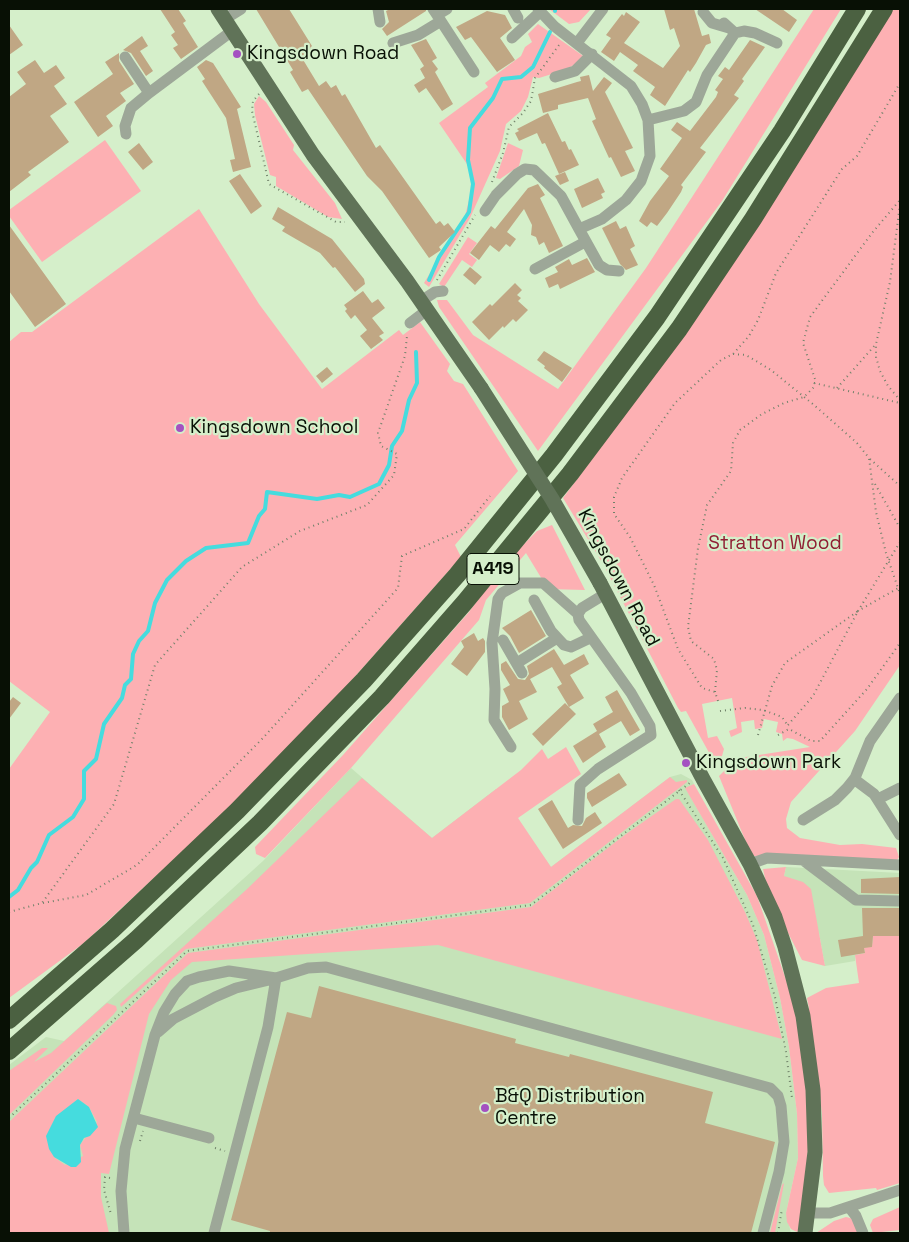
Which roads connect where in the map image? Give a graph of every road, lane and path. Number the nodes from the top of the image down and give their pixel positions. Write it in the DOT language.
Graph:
graph roads {
  1 [pos="241,9"];
  2 [pos="378,9"];
  3 [pos="603,9"];
  4 [pos="857,9"];
  5 [pos="884,9"];
  6 [pos="539,10"];
  7 [pos="703,12"];
  8 [pos="439,13"];
  9 [pos="225,20"];
  10 [pos="380,22"];
  11 [pos="729,28"];
  12 [pos="566,35"];
  13 [pos="512,38"];
  14 [pos="393,43"];
  15 [pos="577,43"];
  16 [pos="777,43"];
  17 [pos="592,54"];
  18 [pos="125,57"];
  19 [pos="474,72"];
  20 [pos="555,77"];
  21 [pos="900,83"];
  22 [pos="268,86"];
  23 [pos="149,93"];
  24 [pos="648,120"];
  25 [pos="126,134"];
  26 [pos="491,183"];
  27 [pos="900,200"];
  28 [pos="900,204"];
  29 [pos="480,212"];
  30 [pos="356,214"];
  31 [pos="579,230"];
  32 [pos="585,242"];
  33 [pos="535,269"];
  34 [pos="619,271"];
  35 [pos="443,291"];
  36 [pos="425,302"];
  37 [pos="410,324"];
  38 [pos="876,344"];
  39 [pos="733,354"];
  40 [pos="814,383"];
  41 [pos="837,388"];
  42 [pos="804,397"];
  43 [pos="900,401"];
  44 [pos="868,457"];
  45 [pos="874,482"];
  46 [pos="900,486"];
  47 [pos="490,496"];
  48 [pos="900,528"];
  49 [pos="900,542"];
  50 [pos="889,562"];
  51 [pos="602,588"];
  52 [pos="899,588"];
  53 [pos="900,594"];
  54 [pos="534,600"];
  55 [pos="858,611"];
  56 [pos="578,614"];
  57 [pos="557,638"];
  58 [pos="590,638"];
  59 [pos="503,640"];
  60 [pos="900,643"];
  61 [pos="715,692"];
  62 [pos="900,698"];
  63 [pos="718,701"];
  64 [pos="764,710"];
  65 [pos="720,711"];
  66 [pos="788,725"];
  67 [pos="789,729"];
  68 [pos="758,735"];
  69 [pos="778,735"];
  70 [pos="511,747"];
  71 [pos="701,776"];
  72 [pos="854,780"];
  73 [pos="900,788"];
  74 [pos="679,790"];
  75 [pos="878,799"];
  76 [pos="578,820"];
  77 [pos="804,820"];
  78 [pos="900,834"];
  79 [pos="803,860"];
  80 [pos="750,864"];
  81 [pos="900,865"];
  82 [pos="900,902"];
  83 [pos="42,903"];
  84 [pos="9,912"];
  85 [pos="276,978"];
  86 [pos="9,1020"];
  87 [pos="155,1035"];
  88 [pos="9,1051"];
  89 [pos="792,1103"];
  90 [pos="9,1118"];
  91 [pos="134,1118"];
  92 [pos="210,1138"];
  93 [pos="900,1190"];
  94 [pos="783,1207"];
  95 [pos="849,1207"];
  96 [pos="808,1212"];
  97 [pos="124,1233"];
  98 [pos="214,1233"];
  99 [pos="763,1233"];
  100 [pos="778,1233"];
  101 [pos="805,1233"];
  102 [pos="863,1233"];
  1 -- 9 [label="street"];
  2 -- 10 [label="street"];
  3 -- 15 [label="street"];
  4 -- 86 [label="highway, A419"];
  5 -- 88 [label="highway, A419"];
  6 -- 12 [label="street"];
  6 -- 13 [label="street"];
  7 -- 11 [label="street"];
  8 -- 14 [label="street"];
  8 -- 19 [label="street"];
  9 -- 22 [label="main road, Kingsdown Road"];
  9 -- 23 [label="street"];
  11 -- 16 [label="street"];
  11 -- 24 [label="street"];
  12 -- 15 [label="street"];
  12 -- 26 [label="path"];
  15 -- 17 [label="street"];
  17 -- 20 [label="street"];
  17 -- 24 [label="street"];
  18 -- 23 [label="street"];
  21 -- 39 [label="path"];
  22 -- 30 [label="main road, Kingsdown Road"];
  22 -- 30 [label="path"];
  23 -- 25 [label="street"];
  24 -- 31 [label="street"];
  27 -- 40 [label="path"];
  28 -- 38 [label="path"];
  29 -- 31 [label="street"];
  29 -- 36 [label="path"];
  30 -- 36 [label="main road, Kingsdown Road"];
  31 -- 32 [label="street"];
  32 -- 33 [label="street"];
  32 -- 34 [label="street"];
  35 -- 36 [label="street"];
  36 -- 37 [label="street"];
  36 -- 51 [label="main road, Kingsdown Road, bridge"];
  37 -- 83 [label="path"];
  38 -- 41 [label="path"];
  38 -- 43 [label="path"];
  39 -- 42 [label="path"];
  39 -- 61 [label="path"];
  40 -- 41 [label="path"];
  40 -- 42 [label="path"];
  41 -- 43 [label="path"];
  42 -- 44 [label="path"];
  42 -- 61 [label="path"];
  44 -- 45 [label="path"];
  44 -- 46 [label="path"];
  45 -- 48 [label="path"];
  45 -- 50 [label="path"];
  47 -- 83 [label="path"];
  49 -- 50 [label="path"];
  50 -- 52 [label="path"];
  50 -- 55 [label="path"];
  51 -- 56 [label="street"];
  51 -- 71 [label="main road, Kingsdown Road"];
  52 -- 53 [label="path"];
  52 -- 55 [label="path"];
  54 -- 57 [label="street"];
  55 -- 64 [label="path"];
  55 -- 66 [label="path"];
  56 -- 58 [label="street"];
  56 -- 70 [label="street"];
  57 -- 58 [label="street"];
  57 -- 59 [label="street"];
  58 -- 76 [label="street"];
  60 -- 67 [label="path"];
  61 -- 63 [label="path"];
  62 -- 72 [label="street"];
  64 -- 65 [label="path"];
  64 -- 66 [label="path"];
  64 -- 68 [label="path"];
  66 -- 67 [label="path"];
  67 -- 69 [label="path"];
  71 -- 74 [label="path"];
  71 -- 80 [label="main road, Kingsdown Road"];
  72 -- 75 [label="street"];
  72 -- 77 [label="street"];
  73 -- 75 [label="street"];
  74 -- 89 [label="path"];
  74 -- 90 [label="path"];
  75 -- 78 [label="street"];
  79 -- 80 [label="street"];
  79 -- 81 [label="street"];
  79 -- 82 [label="street"];
  80 -- 96 [label="main road, Kingsdown Road"];
  83 -- 84 [label="path"];
  85 -- 87 [label="street"];
  85 -- 87 [label="street"];
  85 -- 98 [label="street"];
  85 -- 99 [label="street"];
  87 -- 91 [label="street"];
  91 -- 92 [label="street"];
  91 -- 97 [label="street"];
  93 -- 95 [label="street"];
  94 -- 100 [label="path"];
  95 -- 96 [label="street"];
  95 -- 102 [label="street"];
  96 -- 101 [label="main road, Kingsdown Road"];
}
